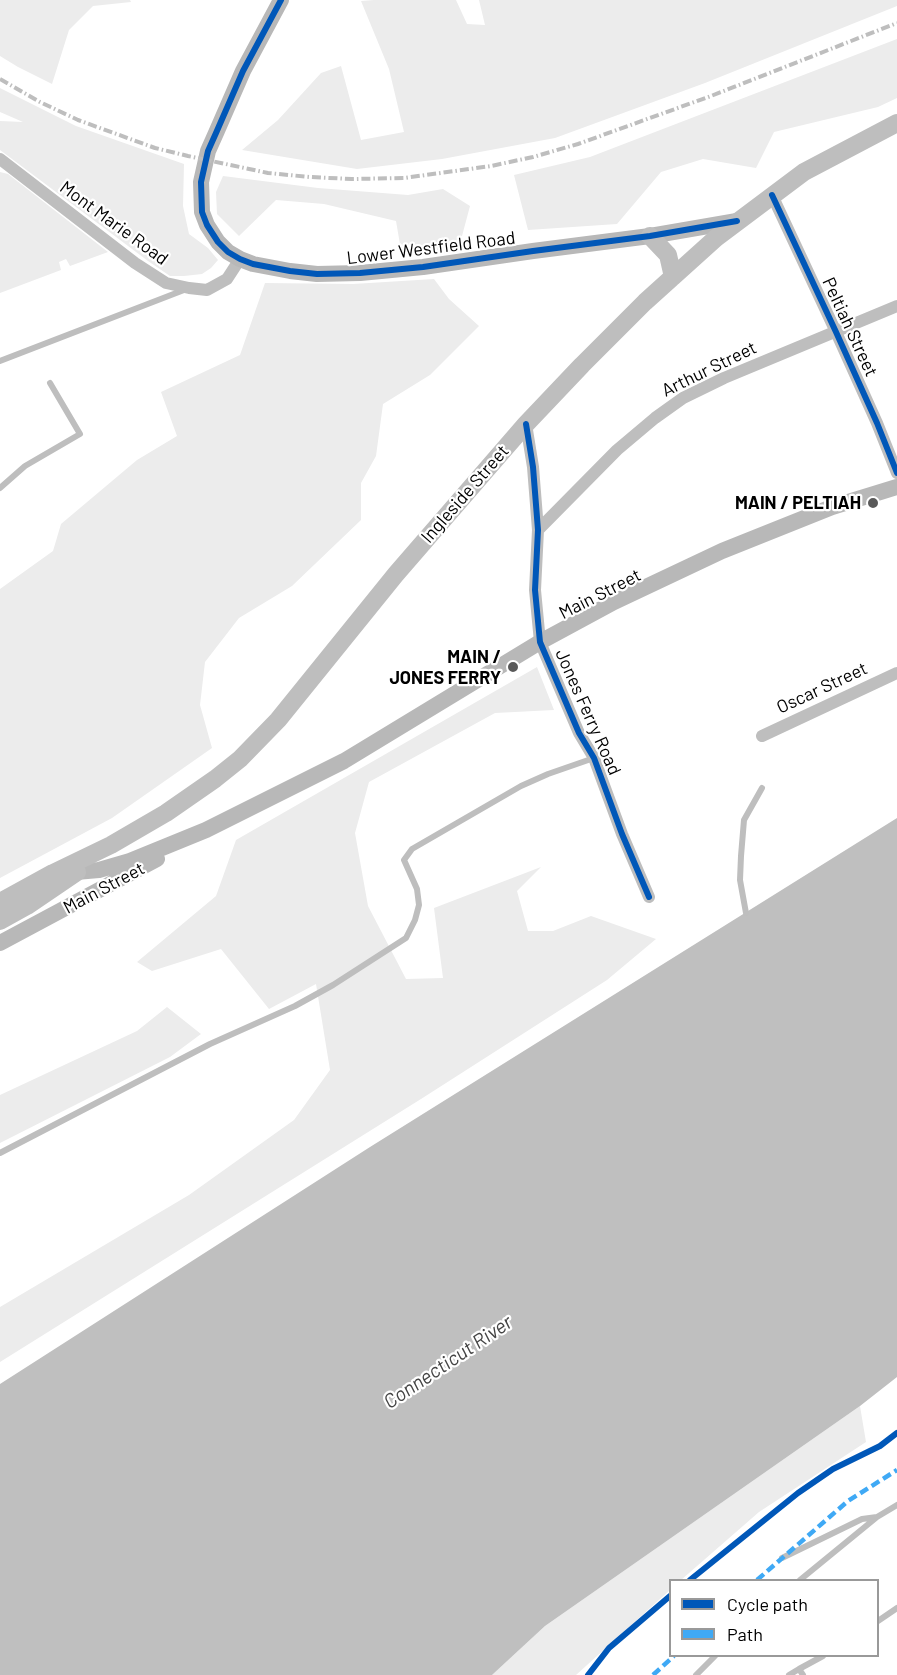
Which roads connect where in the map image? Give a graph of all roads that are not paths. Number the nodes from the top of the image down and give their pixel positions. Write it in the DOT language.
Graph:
graph roads {
  1 [pos="281,0"];
  2 [pos="897,123"];
  3 [pos="1,161"];
  4 [pos="772,195"];
  5 [pos="737,221"];
  6 [pos="650,236"];
  7 [pos="240,259"];
  8 [pos="673,277"];
  9 [pos="189,288"];
  10 [pos="897,306"];
  11 [pos="836,332"];
  12 [pos="0,361"];
  13 [pos="50,383"];
  14 [pos="526,424"];
  15 [pos="897,473"];
  16 [pos="897,487"];
  17 [pos="0,488"];
  18 [pos="538,530"];
  19 [pos="540,642"];
  20 [pos="897,673"];
  21 [pos="762,736"];
  22 [pos="594,758"];
  23 [pos="762,788"];
  24 [pos="206,830"];
  25 [pos="111,845"];
  26 [pos="53,873"];
  27 [pos="75,873"];
  28 [pos="649,897"];
  29 [pos="23,898"];
  30 [pos="0,902"];
  31 [pos="746,913"];
  32 [pos="0,921"];
  33 [pos="0,943"];
  34 [pos="0,1153"];
  35 [pos="897,1504"];
  36 [pos="877,1516"];
  37 [pos="782,1558"];
  38 [pos="802,1579"];
  39 [pos="897,1608"];
  40 [pos="879,1620"];
  41 [pos="714,1657"];
  42 [pos="822,1657"];
  43 [pos="801,1672"];
  44 [pos="696,1675"];
  45 [pos="789,1675"];
  1 -- 7 [label="main road, Lower Westfield Road"];
  2 -- 4 [label="main road, Ingleside Street"];
  3 -- 9 [label="street, Mont Marie Road"];
  4 -- 5 [label="main road, Ingleside Street"];
  4 -- 11 [label="street, Peltiah Street"];
  5 -- 6 [label="main road, Lower Westfield Road"];
  5 -- 8 [label="main road, Ingleside Street"];
  6 -- 7 [label="main road, Lower Westfield Road"];
  6 -- 8 [label="main road"];
  7 -- 9 [label="street, Mont Marie Road"];
  8 -- 14 [label="main road, Ingleside Street"];
  9 -- 12 [label="lane"];
  10 -- 11 [label="street, Arthur Street"];
  11 -- 15 [label="street, Peltiah Street"];
  11 -- 18 [label="street, Arthur Street"];
  13 -- 17 [label="lane"];
  14 -- 18 [label="street, Jones Ferry Road"];
  14 -- 25 [label="main road, Ingleside Street"];
  16 -- 19 [label="main road, Main Street"];
  18 -- 19 [label="street, Jones Ferry Road"];
  19 -- 22 [label="street, Jones Ferry Road"];
  19 -- 24 [label="main road, Main Street"];
  20 -- 21 [label="street, Oscar Street"];
  22 -- 28 [label="street, Jones Ferry Road"];
  22 -- 34 [label="lane"];
  23 -- 31 [label="lane"];
  24 -- 27 [label="main road, Main Street"];
  24 -- 33 [label="main road, Main Street"];
  25 -- 26 [label="main road, Ingleside Street"];
  25 -- 27 [label="main road, Ingleside Street"];
  26 -- 27 [label="main road, Main Street"];
  26 -- 29 [label="main road, Ingleside Street"];
  27 -- 29 [label="main road, Ingleside Street"];
  29 -- 30 [label="main road"];
  29 -- 32 [label="main road"];
  35 -- 36 [label="lane"];
  36 -- 37 [label="lane"];
  36 -- 38 [label="lane"];
  39 -- 40 [label="lane"];
  41 -- 44 [label="lane"];
  42 -- 43 [label="lane"];
  43 -- 45 [label="lane"];
}
